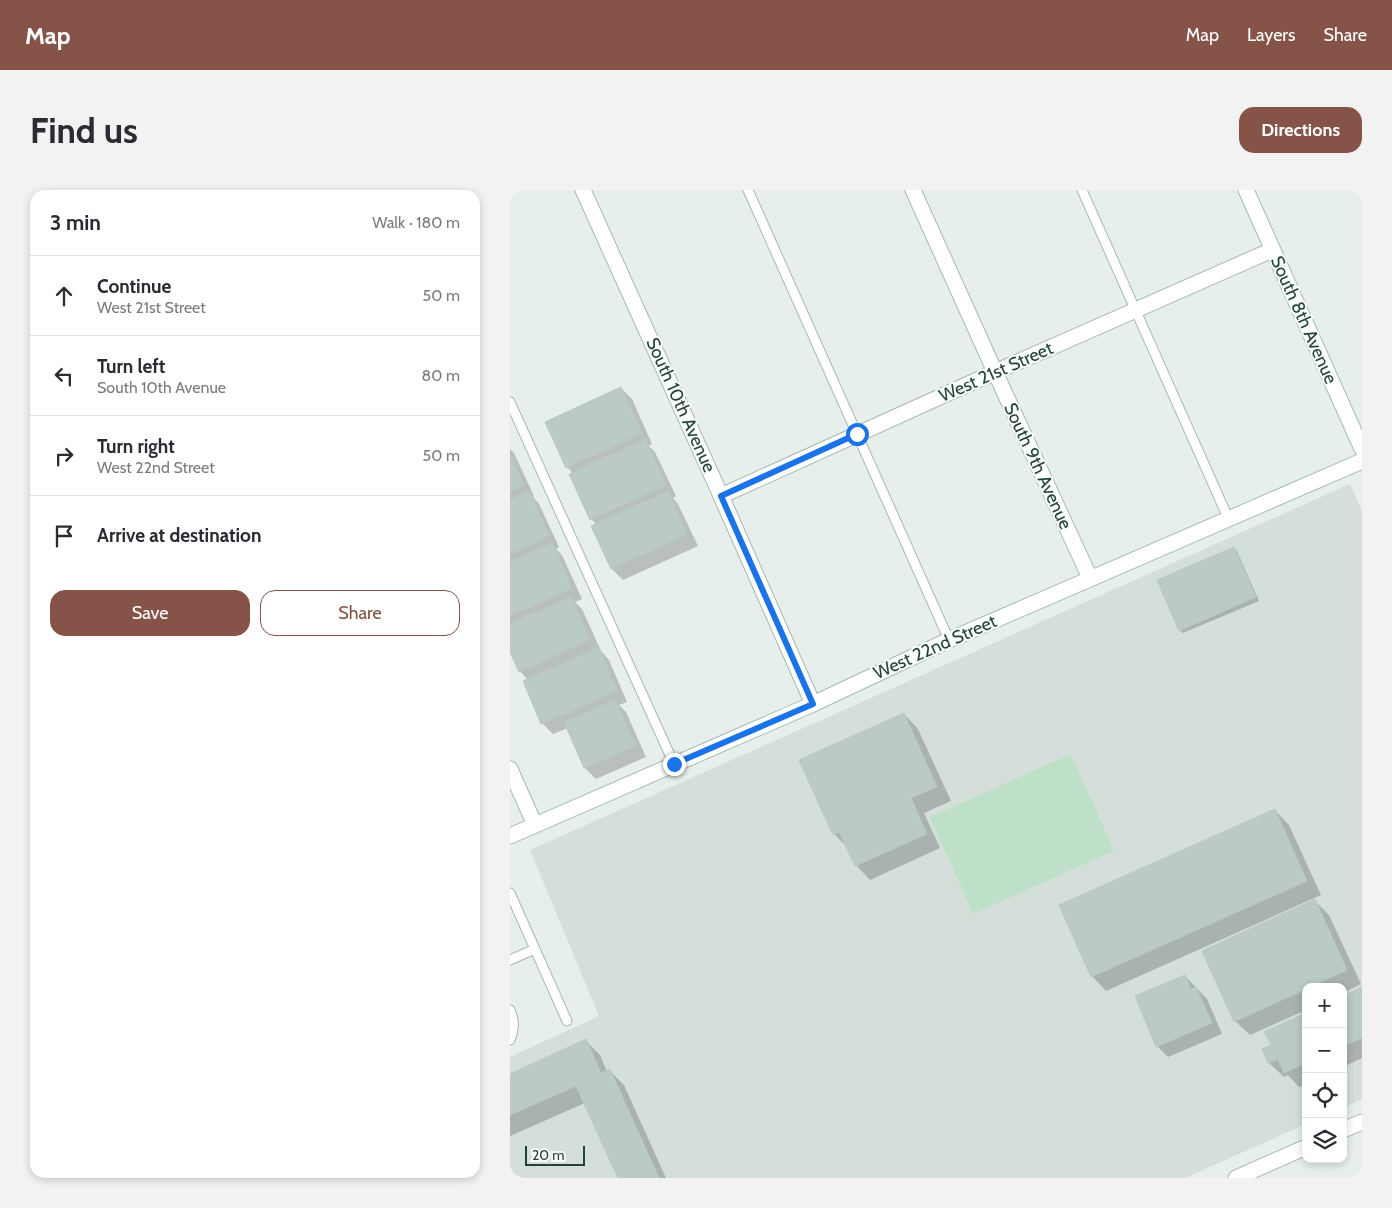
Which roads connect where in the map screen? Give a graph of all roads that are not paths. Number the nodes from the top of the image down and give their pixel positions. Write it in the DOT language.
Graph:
graph roads {
  1 [pos="583,190"];
  2 [pos="748,190"];
  3 [pos="913,190"];
  4 [pos="1082,190"];
  5 [pos="1246,190"];
  6 [pos="1272,250"];
  7 [pos="1136,310"];
  8 [pos="995,372"];
  9 [pos="510,402"];
  10 [pos="857,434"];
  11 [pos="1362,449"];
  12 [pos="1362,461"];
  13 [pos="721,496"];
  14 [pos="1229,520"];
  15 [pos="1090,578"];
  16 [pos="949,640"];
  17 [pos="813,704"];
  18 [pos="674,764"];
  19 [pos="510,769"];
  20 [pos="535,825"];
  21 [pos="510,836"];
  22 [pos="510,893"];
  23 [pos="535,949"];
  24 [pos="510,960"];
  25 [pos="510,1010"];
  26 [pos="567,1021"];
  27 [pos="510,1040"];
  28 [pos="1362,1122"];
  29 [pos="1347,1128"];
  30 [pos="1302,1149"];
  31 [pos="1236,1178"];
  1 -- 13 [label="street, South 10th Avenue"];
  2 -- 10 [label="lane"];
  3 -- 8 [label="street, South 9th Avenue"];
  4 -- 7 [label="lane"];
  5 -- 6 [label="street, South 8th Avenue"];
  6 -- 7 [label="street, West 21st Street"];
  6 -- 11 [label="street, South 8th Avenue"];
  7 -- 8 [label="street, West 21st Street"];
  7 -- 14 [label="lane"];
  8 -- 10 [label="street, West 21st Street"];
  8 -- 15 [label="street, South 9th Avenue"];
  9 -- 18 [label="lane"];
  10 -- 13 [label="street, West 21st Street"];
  10 -- 16 [label="lane"];
  12 -- 14 [label="street, West 22nd Street"];
  13 -- 17 [label="street, South 10th Avenue"];
  14 -- 15 [label="street, West 22nd Street"];
  15 -- 16 [label="street, West 22nd Street"];
  16 -- 17 [label="street, West 22nd Street"];
  17 -- 18 [label="street, West 22nd Street"];
  18 -- 20 [label="street, West 22nd Street"];
  19 -- 20 [label="street"];
  20 -- 21 [label="street, West 22nd Street"];
  22 -- 23 [label="lane"];
  23 -- 24 [label="lane"];
  23 -- 26 [label="lane"];
  25 -- 27 [label="lane"];
  28 -- 29 [label="street"];
  30 -- 31 [label="street"];
}
